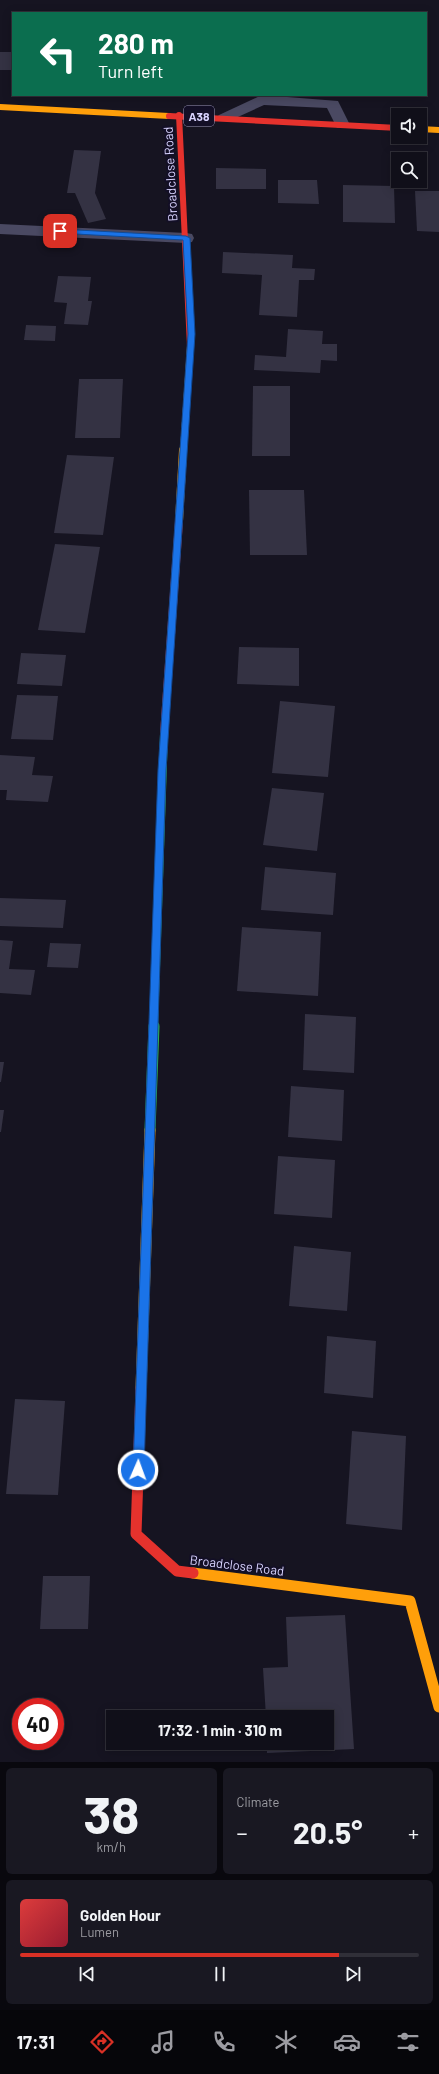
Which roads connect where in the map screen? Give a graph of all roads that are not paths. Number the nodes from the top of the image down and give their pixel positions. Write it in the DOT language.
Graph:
graph roads {
  1 [pos="0,107"];
  2 [pos="179,115"];
  3 [pos="224,118"];
  4 [pos="342,125"];
  5 [pos="391,128"];
  6 [pos="427,129"];
  7 [pos="439,130"];
  8 [pos="0,230"];
  9 [pos="186,238"];
  10 [pos="439,1707"];
  1 -- 2 [label="street, A38"];
  2 -- 3 [label="street, A38"];
  2 -- 9 [label="street, Broadclose Road"];
  3 -- 4 [label="lane"];
  4 -- 5 [label="street"];
  6 -- 7 [label="street"];
  8 -- 9 [label="lane"];
  9 -- 10 [label="street, Broadclose Road"];
}
